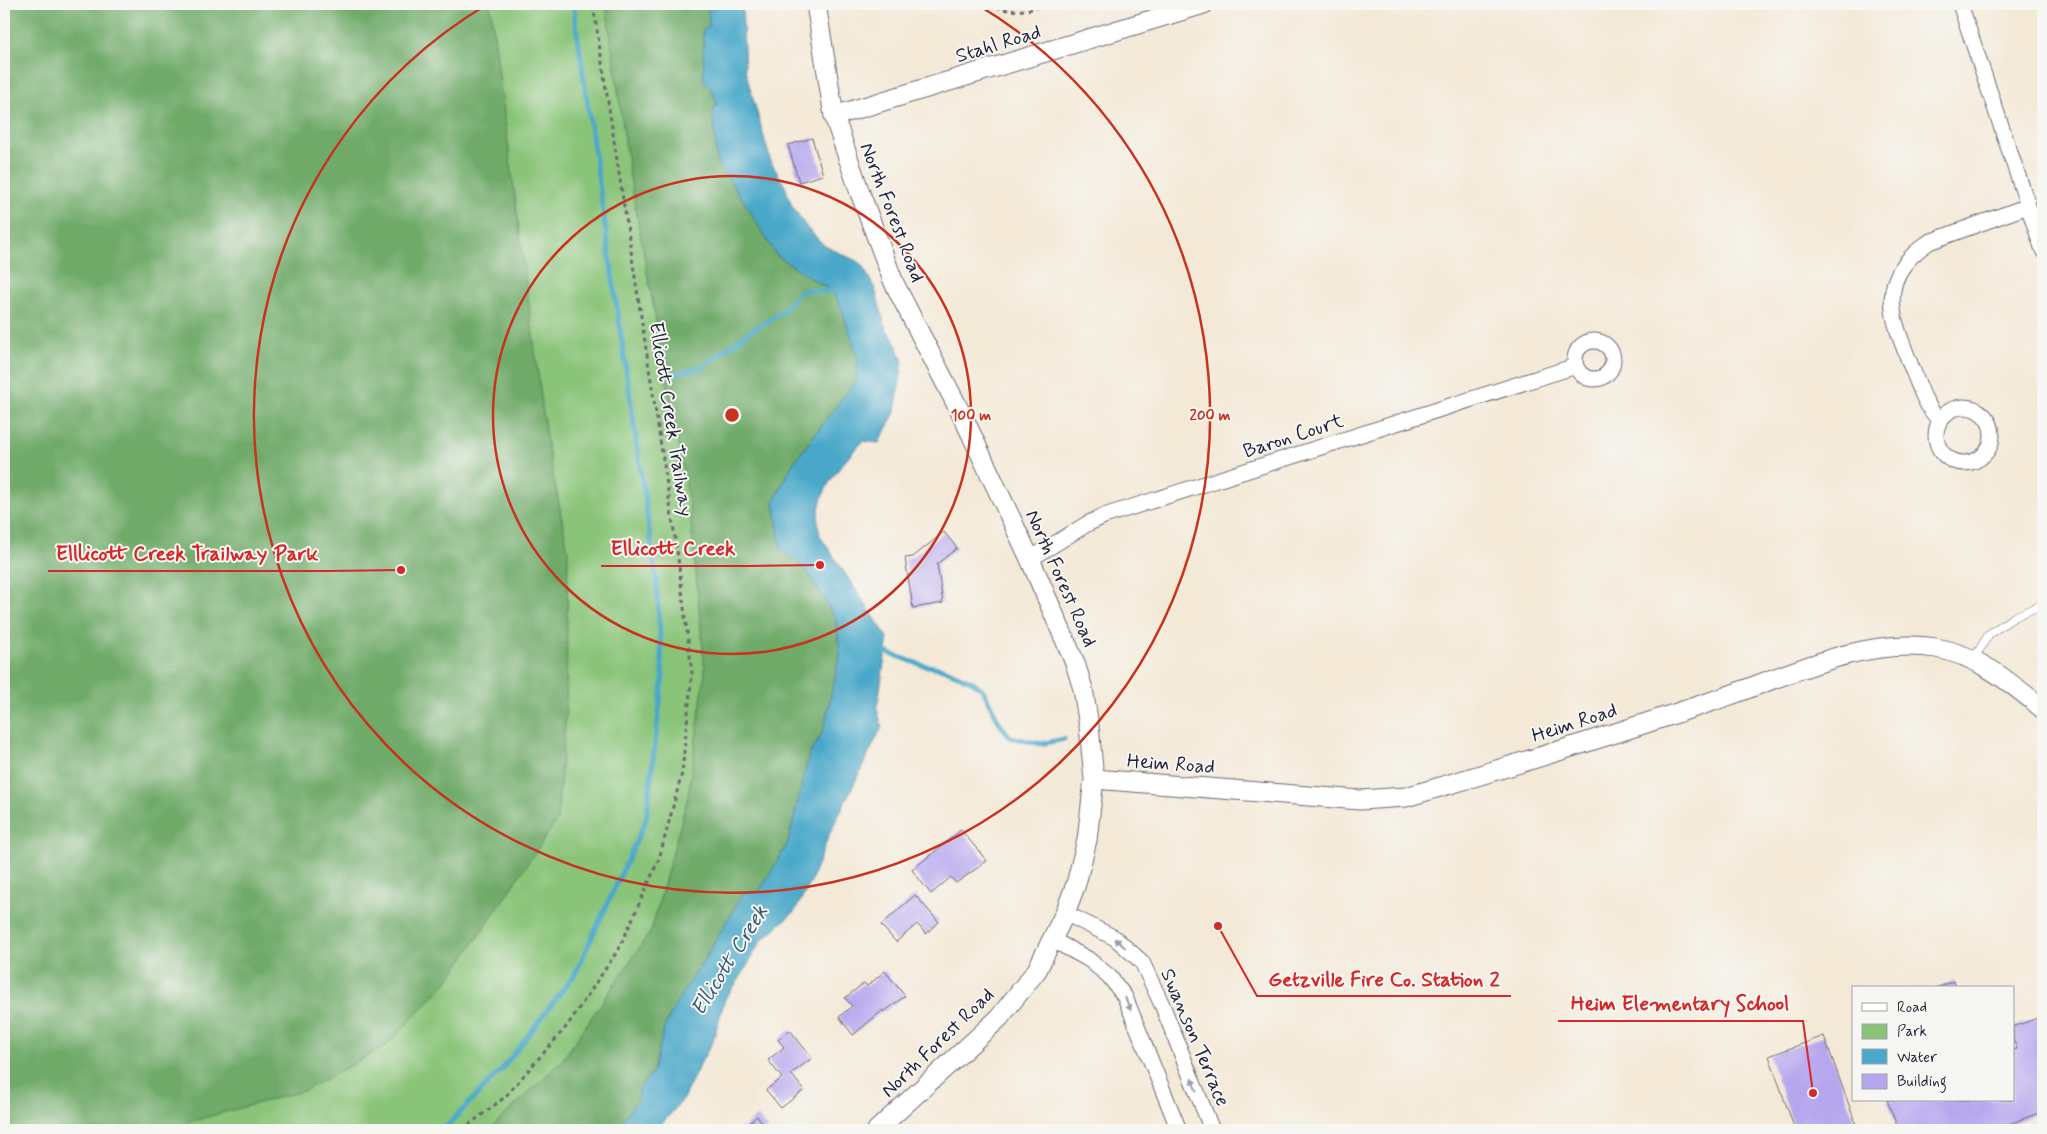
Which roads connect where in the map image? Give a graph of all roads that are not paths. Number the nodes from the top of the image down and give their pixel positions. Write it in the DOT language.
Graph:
graph roads {
  1 [pos="816,4"];
  2 [pos="1204,4"];
  3 [pos="1960,4"];
  4 [pos="1176,8"];
  5 [pos="834,116"];
  6 [pos="2028,206"];
  7 [pos="2043,250"];
  8 [pos="1576,366"];
  9 [pos="1939,420"];
  10 [pos="1030,559"];
  11 [pos="2043,604"];
  12 [pos="1973,660"];
  13 [pos="2043,709"];
  14 [pos="1094,780"];
  15 [pos="1065,913"];
  16 [pos="1053,940"];
  17 [pos="877,1130"];
  18 [pos="1179,1130"];
  19 [pos="1212,1130"];
  1 -- 5 [label="street, North Forest Road"];
  2 -- 4 [label="street, Stahl Road"];
  3 -- 6 [label="street"];
  4 -- 5 [label="street, Stahl Road"];
  5 -- 10 [label="street, North Forest Road"];
  6 -- 7 [label="street"];
  6 -- 9 [label="street"];
  8 -- 10 [label="street, Baron Court"];
  10 -- 14 [label="street, North Forest Road"];
  11 -- 12 [label="lane"];
  12 -- 13 [label="street, Heim Road"];
  12 -- 14 [label="street, Heim Road"];
  14 -- 15 [label="street, North Forest Road"];
  15 -- 16 [label="street, North Forest Road"];
  19 -- 15 [label="street, Swanson Terrace, one-way"];
  16 -- 17 [label="street, North Forest Road"];
  16 -- 18 [label="street, one-way"];
}
